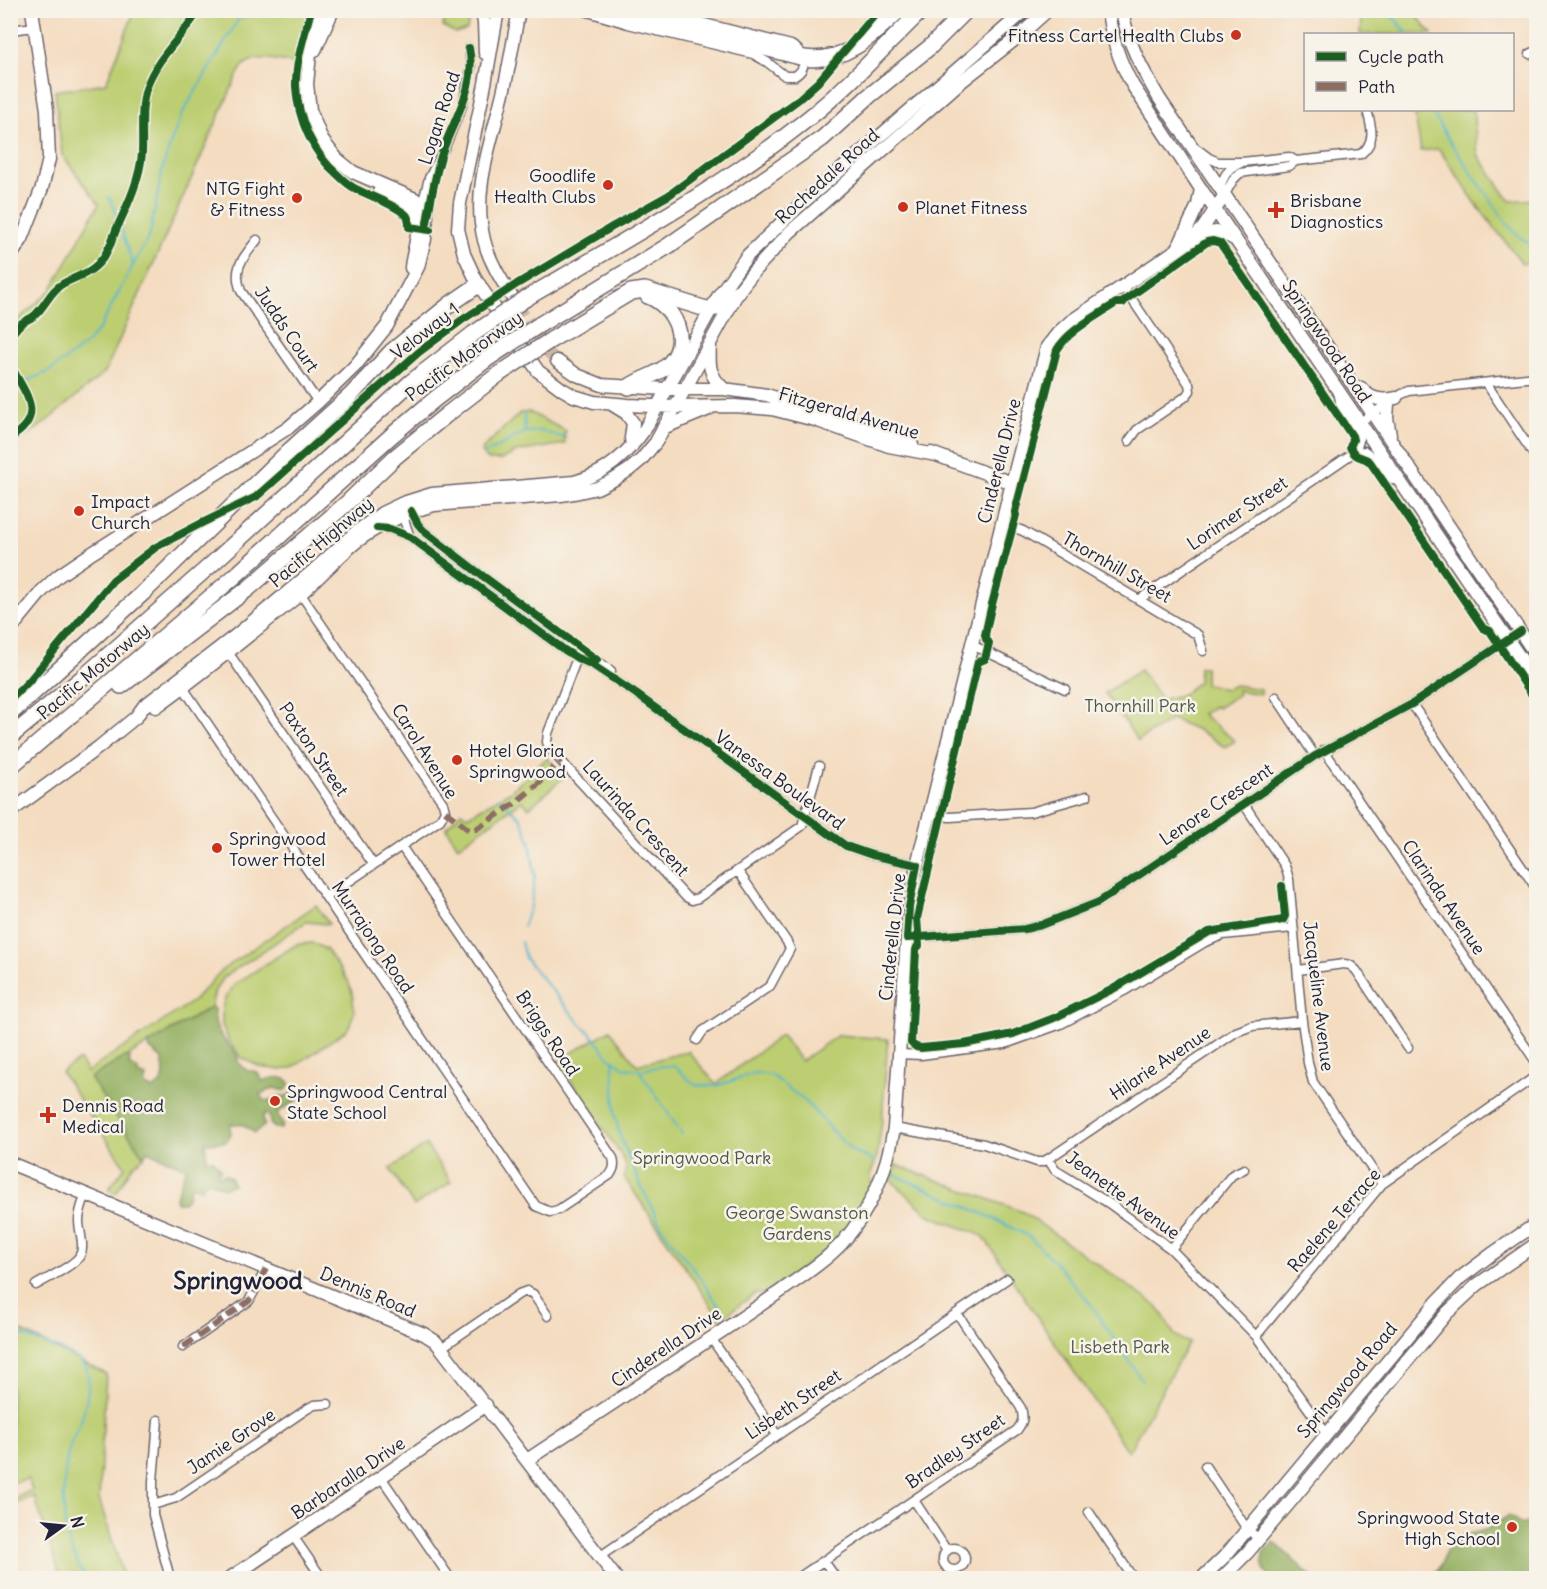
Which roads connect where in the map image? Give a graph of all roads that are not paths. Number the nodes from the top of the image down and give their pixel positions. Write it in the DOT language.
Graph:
graph roads {
  1 [pos="32,10"];
  2 [pos="321,10"];
  3 [pos="333,10"];
  4 [pos="481,10"];
  5 [pos="498,10"];
  6 [pos="519,10"];
  7 [pos="581,10"];
  8 [pos="616,10"];
  9 [pos="652,10"];
  10 [pos="899,10"];
  11 [pos="922,10"];
  12 [pos="967,10"];
  13 [pos="1026,10"];
  14 [pos="1048,10"];
  15 [pos="1098,10"];
  16 [pos="1108,10"];
  17 [pos="1122,10"];
  18 [pos="35,27"];
  19 [pos="10,30"];
  20 [pos="1112,34"];
  21 [pos="469,48"];
  22 [pos="311,56"];
  23 [pos="804,58"];
  24 [pos="485,84"];
  25 [pos="1367,111"];
  26 [pos="1185,138"];
  27 [pos="1296,161"];
  28 [pos="1242,162"];
  29 [pos="353,172"];
  30 [pos="431,178"];
  31 [pos="1201,189"];
  32 [pos="401,193"];
  33 [pos="1222,193"];
  34 [pos="425,205"];
  35 [pos="407,206"];
  36 [pos="1215,209"];
  37 [pos="424,228"];
  38 [pos="257,240"];
  39 [pos="1237,240"];
  40 [pos="1178,249"];
  41 [pos="10,257"];
  42 [pos="499,277"];
  43 [pos="478,285"];
  44 [pos="1123,286"];
  45 [pos="738,292"];
  46 [pos="672,299"];
  47 [pos="521,302"];
  48 [pos="612,303"];
  49 [pos="712,309"];
  50 [pos="710,343"];
  51 [pos="690,348"];
  52 [pos="557,361"];
  53 [pos="1347,376"];
  54 [pos="1536,377"];
  55 [pos="1486,383"];
  56 [pos="629,387"];
  57 [pos="666,389"];
  58 [pos="684,389"];
  59 [pos="724,389"];
  60 [pos="1339,391"];
  61 [pos="1392,401"];
  62 [pos="318,402"];
  63 [pos="612,405"];
  64 [pos="658,406"];
  65 [pos="715,406"];
  66 [pos="675,407"];
  67 [pos="1373,414"];
  68 [pos="1360,422"];
  69 [pos="663,428"];
  70 [pos="1129,441"];
  71 [pos="1394,444"];
  72 [pos="632,446"];
  73 [pos="1353,453"];
  74 [pos="936,455"];
  75 [pos="1536,458"];
  76 [pos="1012,483"];
  77 [pos="1402,483"];
  78 [pos="406,510"];
  79 [pos="1002,522"];
  80 [pos="376,528"];
  81 [pos="410,537"];
  82 [pos="495,585"];
  83 [pos="298,590"];
  84 [pos="488,594"];
  85 [pos="1140,599"];
  86 [pos="10,630"];
  87 [pos="1521,631"];
  88 [pos="1508,640"];
  89 [pos="972,645"];
  90 [pos="1203,651"];
  91 [pos="228,652"];
  92 [pos="1536,655"];
  93 [pos="577,658"];
  94 [pos="1536,681"];
  95 [pos="181,684"];
  96 [pos="1065,689"];
  97 [pos="636,694"];
  98 [pos="1276,697"];
  99 [pos="1412,704"];
  100 [pos="10,714"];
  101 [pos="66,720"];
  102 [pos="10,737"];
  103 [pos="1324,750"];
  104 [pos="1315,756"];
  105 [pos="819,766"];
  106 [pos="10,767"];
  107 [pos="1087,796"];
  108 [pos="1244,804"];
  109 [pos="10,812"];
  110 [pos="930,815"];
  111 [pos="804,817"];
  112 [pos="401,846"];
  113 [pos="374,864"];
  114 [pos="917,866"];
  115 [pos="738,871"];
  116 [pos="1536,888"];
  117 [pos="326,897"];
  118 [pos="1293,928"];
  119 [pos="907,938"];
  120 [pos="1298,970"];
  121 [pos="1302,1021"];
  122 [pos="697,1040"];
  123 [pos="1408,1047"];
  124 [pos="899,1054"];
  125 [pos="1536,1062"];
  126 [pos="1536,1076"];
  127 [pos="894,1128"];
  128 [pos="1048,1159"];
  129 [pos="10,1163"];
  130 [pos="1244,1169"];
  131 [pos="1382,1184"];
  132 [pos="86,1194"];
  133 [pos="543,1210"];
  134 [pos="1536,1224"];
  135 [pos="1536,1244"];
  136 [pos="1171,1249"];
  137 [pos="266,1269"];
  138 [pos="1007,1279"];
  139 [pos="36,1285"];
  140 [pos="957,1313"];
  141 [pos="548,1316"];
  142 [pos="1257,1336"];
  143 [pos="711,1338"];
  144 [pos="183,1347"];
  145 [pos="441,1348"];
  146 [pos="328,1404"];
  147 [pos="486,1405"];
  148 [pos="158,1420"];
  149 [pos="1326,1433"];
  150 [pos="777,1435"];
  151 [pos="527,1460"];
  152 [pos="1205,1467"];
  153 [pos="381,1477"];
  154 [pos="914,1500"];
  155 [pos="153,1504"];
  156 [pos="1089,1512"];
  157 [pos="1247,1528"];
  158 [pos="293,1536"];
  159 [pos="1259,1539"];
  160 [pos="947,1551"];
  161 [pos="599,1557"];
  162 [pos="824,1561"];
  163 [pos="170,1578"];
  164 [pos="230,1578"];
  165 [pos="322,1578"];
  166 [pos="450,1578"];
  167 [pos="616,1578"];
  168 [pos="798,1578"];
  169 [pos="836,1578"];
  170 [pos="1133,1578"];
  171 [pos="1202,1578"];
  172 [pos="1222,1578"];
  1 -- 18 [label="street"];
  2 -- 22 [label="street"];
  3 -- 22 [label="street"];
  4 -- 24 [label="street"];
  5 -- 24 [label="street, Logan Road"];
  6 -- 42 [label="street"];
  7 -- 23 [label="street"];
  8 -- 23 [label="highway"];
  9 -- 23 [label="street"];
  10 -- 23 [label="highway"];
  11 -- 47 [label="highway, Pacific Motorway"];
  12 -- 101 [label="highway, Pacific Motorway, bridge"];
  13 -- 49 [label="street, Rochedale Road"];
  14 -- 45 [label="street, Rochedale Road"];
  15 -- 20 [label="street"];
  16 -- 20 [label="street, Springwood Road"];
  17 -- 26 [label="street, Springwood Road"];
  18 -- 19 [label="street"];
  18 -- 41 [label="street"];
  20 -- 31 [label="street, Springwood Road"];
  21 -- 30 [label="street, Logan Road"];
  22 -- 29 [label="street"];
  24 -- 43 [label="street, Logan Road"];
  25 -- 27 [label="street"];
  26 -- 28 [label="street"];
  26 -- 33 [label="street, Springwood Road"];
  27 -- 28 [label="street"];
  27 -- 33 [label="street"];
  28 -- 33 [label="street"];
  29 -- 32 [label="street"];
  29 -- 35 [label="street"];
  30 -- 32 [label="street"];
  30 -- 34 [label="street, Logan Road"];
  31 -- 36 [label="street, Springwood Road"];
  31 -- 40 [label="street"];
  32 -- 34 [label="street"];
  33 -- 36 [label="street"];
  33 -- 53 [label="street, Springwood Road"];
  34 -- 35 [label="street"];
  34 -- 37 [label="street"];
  35 -- 37 [label="street"];
  36 -- 39 [label="street, Springwood Road"];
  36 -- 40 [label="street"];
  37 -- 62 [label="street"];
  38 -- 62 [label="street, Judds Court"];
  39 -- 40 [label="street"];
  39 -- 60 [label="street, Springwood Road"];
  40 -- 44 [label="street, Cinderella Drive"];
  42 -- 43 [label="street"];
  42 -- 47 [label="street"];
  43 -- 63 [label="street, Logan Road"];
  43 -- 100 [label="highway"];
  44 -- 70 [label="street"];
  44 -- 76 [label="street, Cinderella Drive"];
  45 -- 49 [label="highway"];
  45 -- 50 [label="street, Rochedale Road"];
  46 -- 48 [label="highway"];
  46 -- 49 [label="highway"];
  46 -- 51 [label="highway"];
  47 -- 102 [label="highway, Pacific Motorway, bridge"];
  48 -- 56 [label="highway"];
  48 -- 101 [label="highway, bridge"];
  49 -- 51 [label="street, Rochedale Road"];
  50 -- 58 [label="street, Rochedale Road"];
  50 -- 59 [label="street"];
  51 -- 57 [label="street, Rochedale Road"];
  52 -- 56 [label="street"];
  53 -- 61 [label="street"];
  53 -- 67 [label="street, Springwood Road"];
  54 -- 55 [label="street"];
  55 -- 61 [label="street"];
  55 -- 75 [label="street"];
  56 -- 57 [label="street"];
  57 -- 58 [label="street, Fitzgerald Avenue"];
  57 -- 64 [label="street, Pacific Highway"];
  58 -- 59 [label="street, Fitzgerald Avenue"];
  58 -- 66 [label="street, Rochedale Road"];
  59 -- 74 [label="street, Fitzgerald Avenue"];
  60 -- 68 [label="street, Springwood Road"];
  60 -- 73 [label="street"];
  61 -- 67 [label="street"];
  61 -- 71 [label="street"];
  62 -- 86 [label="street"];
  63 -- 64 [label="street, Logan Road"];
  63 -- 72 [label="street"];
  64 -- 66 [label="street, Logan Road"];
  64 -- 72 [label="street, Pacific Highway"];
  65 -- 66 [label="street, Fitzgerald Avenue"];
  65 -- 69 [label="street, Fitzgerald Avenue"];
  65 -- 74 [label="street, Fitzgerald Avenue"];
  66 -- 69 [label="street, Pacific Highway"];
  67 -- 68 [label="street"];
  67 -- 71 [label="street, Springwood Road"];
  68 -- 77 [label="street, Springwood Road"];
  69 -- 78 [label="street, Pacific Highway"];
  71 -- 87 [label="street, Springwood Road"];
  72 -- 78 [label="street, Pacific Highway"];
  73 -- 77 [label="street"];
  73 -- 85 [label="street, Lorimer Street"];
  74 -- 76 [label="street, Fitzgerald Avenue"];
  76 -- 79 [label="street, Cinderella Drive"];
  77 -- 88 [label="street, Springwood Road"];
  78 -- 80 [label="street, Pacific Highway"];
  78 -- 81 [label="street"];
  78 -- 82 [label="street, Vanessa Boulevard"];
  78 -- 83 [label="street, Pacific Highway"];
  79 -- 85 [label="street, Thornhill Street"];
  79 -- 89 [label="street, Cinderella Drive"];
  80 -- 81 [label="street, Vanessa Boulevard"];
  80 -- 83 [label="street, Pacific Highway"];
  81 -- 84 [label="street, Vanessa Boulevard"];
  82 -- 84 [label="street"];
  82 -- 97 [label="street, Vanessa Boulevard"];
  83 -- 91 [label="street, Pacific Highway"];
  83 -- 95 [label="street, Pacific Highway"];
  83 -- 112 [label="street, Carol Avenue"];
  84 -- 93 [label="street, Vanessa Boulevard"];
  85 -- 90 [label="street, Thornhill Street"];
  87 -- 88 [label="street, Lenore Crescent"];
  87 -- 92 [label="street, Springwood Road"];
  88 -- 94 [label="street, Springwood Road"];
  88 -- 99 [label="street, Lenore Crescent"];
  89 -- 96 [label="street"];
  89 -- 110 [label="street, Cinderella Drive"];
  91 -- 95 [label="street, Pacific Highway"];
  91 -- 113 [label="street, Paxton Street"];
  93 -- 97 [label="street, Vanessa Boulevard"];
  93 -- 115 [label="street, Laurinda Crescent"];
  95 -- 109 [label="street, Pacific Highway"];
  95 -- 117 [label="street, Murrajong Road"];
  97 -- 111 [label="street, Vanessa Boulevard"];
  98 -- 104 [label="street"];
  99 -- 103 [label="street, Lenore Crescent"];
  99 -- 116 [label="street"];
  101 -- 106 [label="highway, Pacific Motorway"];
  103 -- 104 [label="street, Lenore Crescent"];
  103 -- 125 [label="street, Clarinda Avenue"];
  104 -- 108 [label="street, Lenore Crescent"];
  105 -- 111 [label="street"];
  107 -- 110 [label="street"];
  108 -- 118 [label="street, Jacqueline Avenue"];
  108 -- 119 [label="street, Lenore Crescent"];
  110 -- 114 [label="street, Cinderella Drive"];
  111 -- 114 [label="street, Vanessa Boulevard"];
  111 -- 115 [label="street, Laurinda Crescent"];
  112 -- 113 [label="street, Carol Avenue"];
  112 -- 133 [label="street, Briggs Road"];
  113 -- 117 [label="street, Carol Avenue"];
  114 -- 119 [label="street, Cinderella Drive"];
  115 -- 122 [label="street"];
  117 -- 133 [label="street, Murrajong Road"];
  118 -- 120 [label="street, Jacqueline Avenue"];
  118 -- 124 [label="street"];
  119 -- 124 [label="street, Cinderella Drive"];
  120 -- 121 [label="street, Jacqueline Avenue"];
  120 -- 123 [label="street"];
  121 -- 128 [label="street, Hilarie Avenue"];
  121 -- 131 [label="street, Jacqueline Avenue"];
  124 -- 127 [label="street, Cinderella Drive"];
  126 -- 131 [label="street, Raelene Terrace"];
  127 -- 128 [label="street, Jeanette Avenue"];
  127 -- 143 [label="street, Cinderella Drive"];
  128 -- 136 [label="street, Jeanette Avenue"];
  129 -- 132 [label="street, Dennis Road"];
  130 -- 136 [label="street"];
  131 -- 142 [label="street, Raelene Terrace"];
  132 -- 137 [label="street, Dennis Road"];
  132 -- 139 [label="street"];
  134 -- 149 [label="street, Springwood Road"];
  135 -- 159 [label="street, Springwood Road"];
  136 -- 142 [label="street, Jeanette Avenue"];
  137 -- 144 [label="street"];
  137 -- 145 [label="street, Dennis Road"];
  138 -- 140 [label="street, Lisbeth Street"];
  140 -- 150 [label="street, Lisbeth Street"];
  140 -- 154 [label="street, Bradley Street"];
  141 -- 145 [label="street"];
  142 -- 149 [label="street, Jeanette Avenue"];
  143 -- 150 [label="street"];
  143 -- 151 [label="street, Cinderella Drive"];
  145 -- 147 [label="street, Dennis Road"];
  146 -- 155 [label="street, Jamie Grove"];
  147 -- 151 [label="street, Dennis Road"];
  147 -- 153 [label="street, Barbaralla Drive"];
  148 -- 155 [label="street"];
  149 -- 157 [label="street, Springwood Road"];
  150 -- 161 [label="street, Lisbeth Street"];
  151 -- 161 [label="street, Dennis Road"];
  152 -- 157 [label="street"];
  153 -- 158 [label="street, Barbaralla Drive"];
  153 -- 166 [label="street"];
  154 -- 160 [label="street"];
  154 -- 162 [label="street, Bradley Street"];
  155 -- 163 [label="street"];
  156 -- 170 [label="street"];
  157 -- 159 [label="street"];
  157 -- 171 [label="street, Springwood Road"];
  158 -- 164 [label="street, Barbaralla Drive"];
  158 -- 165 [label="street"];
  159 -- 172 [label="street, Springwood Road"];
  161 -- 167 [label="street, Dennis Road"];
  162 -- 168 [label="street, Bradley Street"];
  162 -- 169 [label="street"];
}
